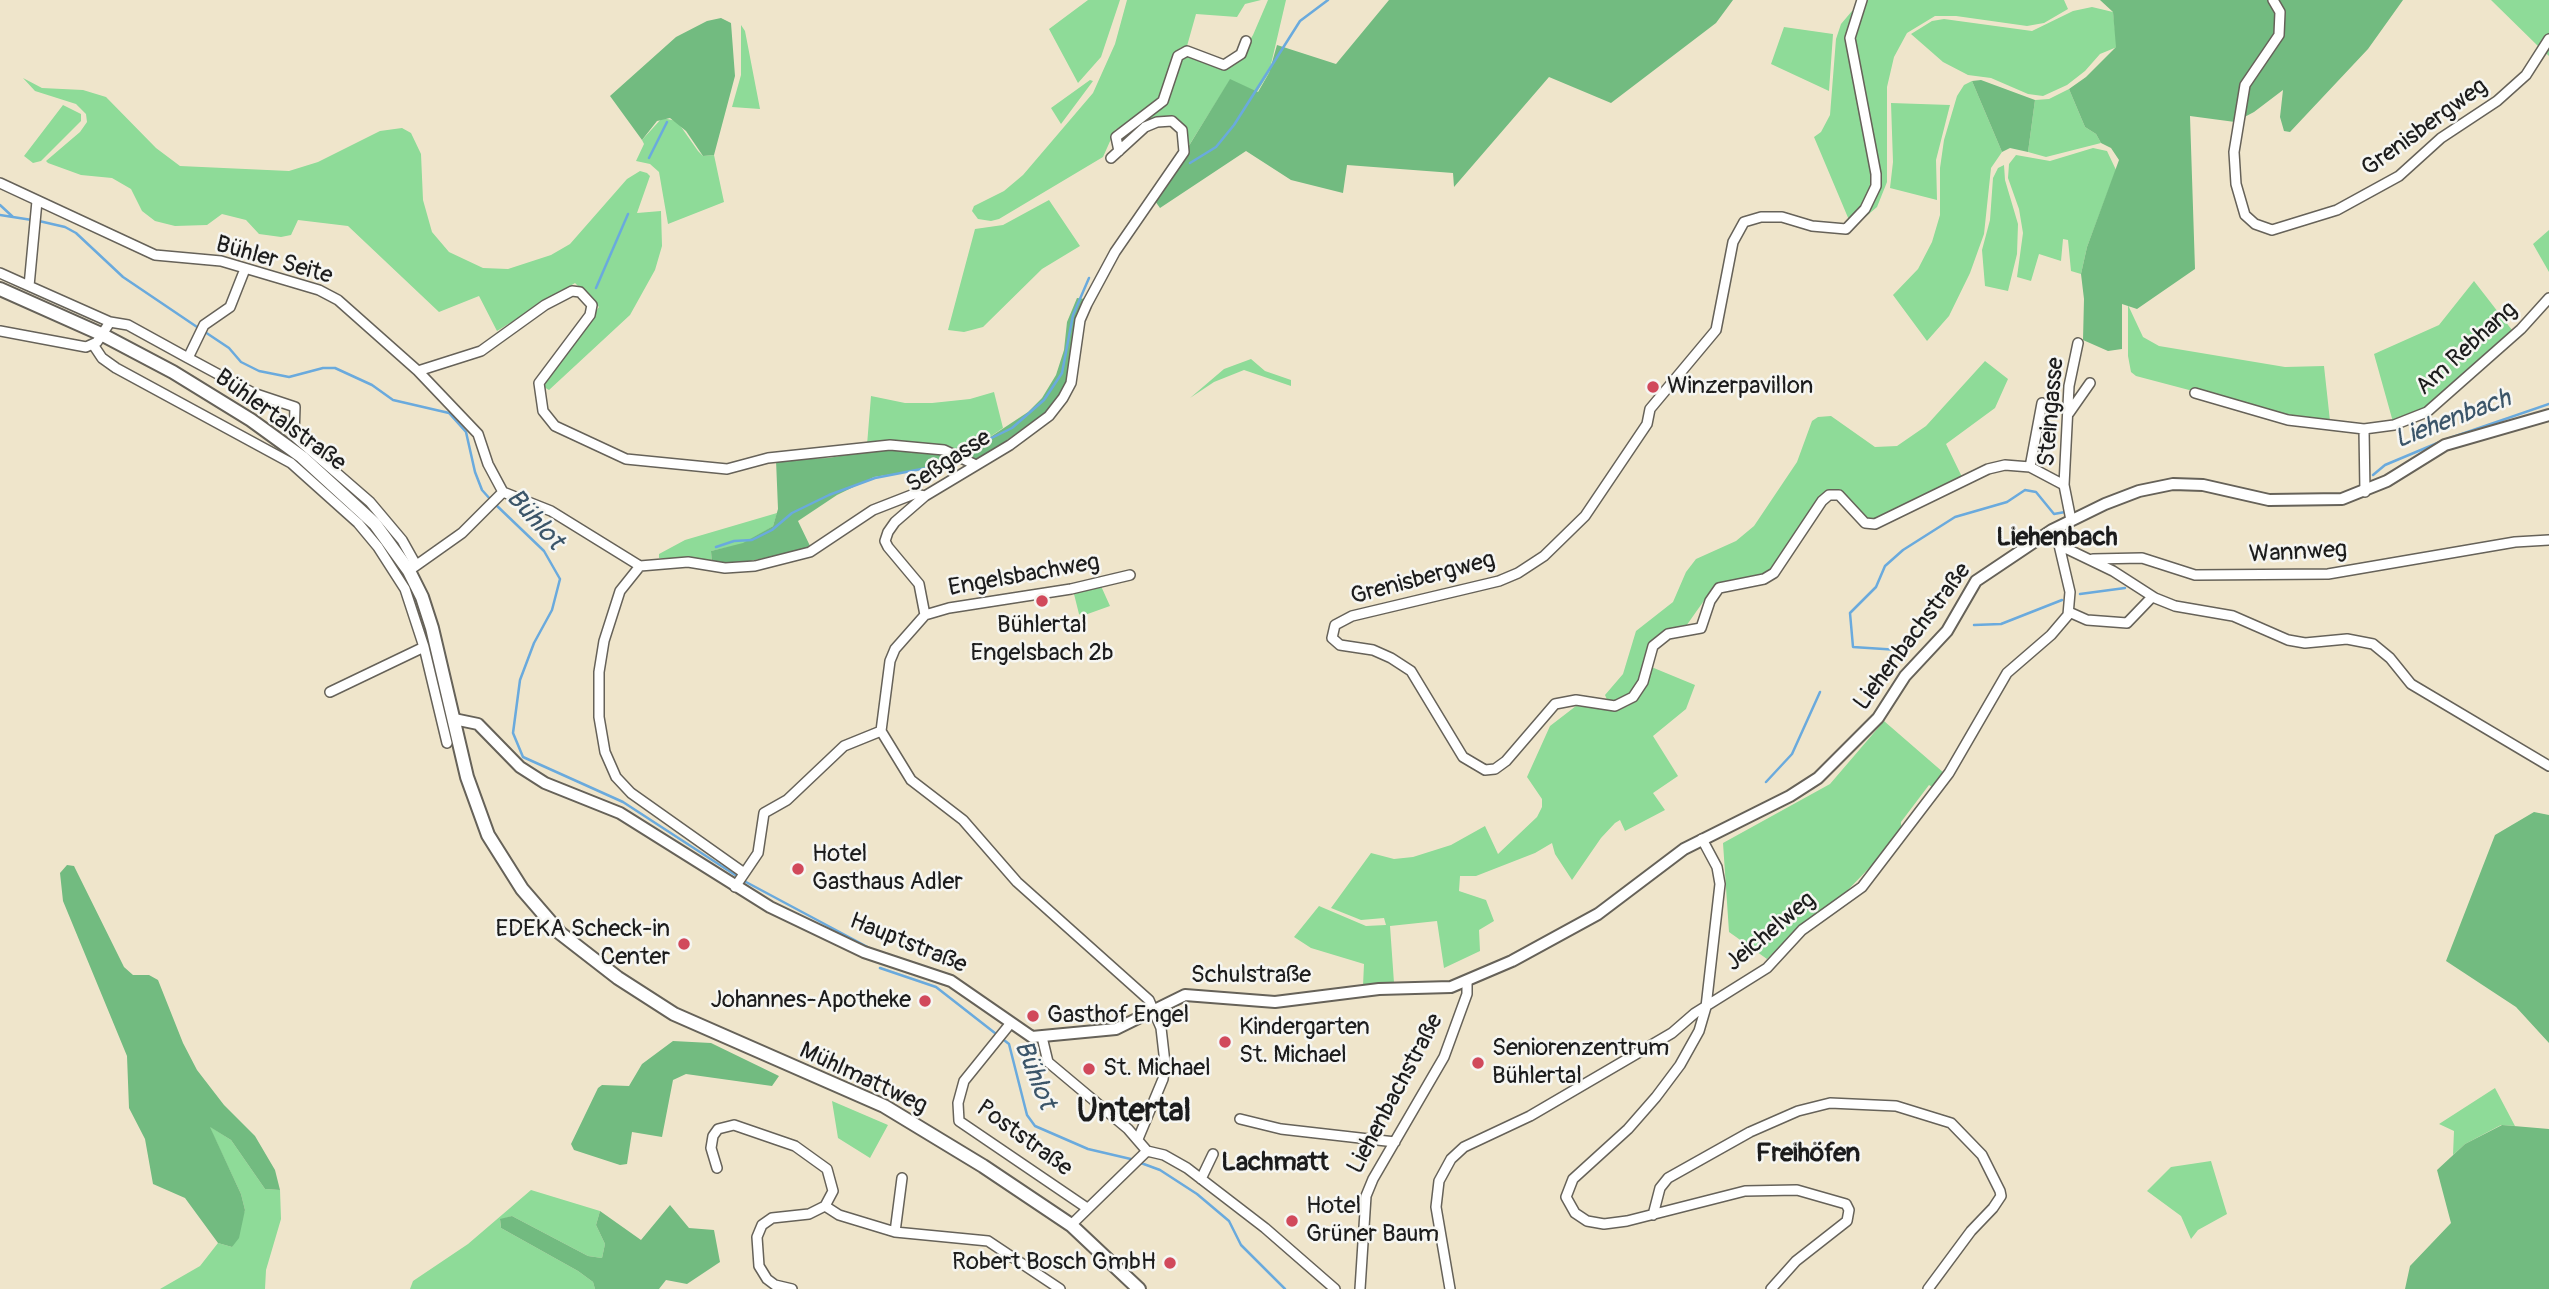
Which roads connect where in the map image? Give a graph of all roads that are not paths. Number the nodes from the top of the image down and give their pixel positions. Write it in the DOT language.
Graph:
graph roads {
  1 [pos="1862,0"];
  2 [pos="2273,0"];
  3 [pos="2549,39"];
  4 [pos="1246,41"];
  5 [pos="1119,151"];
  6 [pos="1111,158"];
  7 [pos="0,183"];
  8 [pos="36,205"];
  9 [pos="245,269"];
  10 [pos="0,273"];
  11 [pos="29,286"];
  12 [pos="0,289"];
  13 [pos="2549,298"];
  14 [pos="110,322"];
  15 [pos="0,331"];
  16 [pos="98,340"];
  17 [pos="2078,343"];
  18 [pos="188,358"];
  19 [pos="418,371"];
  20 [pos="2091,383"];
  21 [pos="2195,393"];
  22 [pos="2042,403"];
  23 [pos="2069,413"];
  24 [pos="2549,415"];
  25 [pos="2364,429"];
  26 [pos="976,465"];
  27 [pos="2030,467"];
  28 [pos="2064,485"];
  29 [pos="2365,492"];
  30 [pos="500,495"];
  31 [pos="925,496"];
  32 [pos="2071,520"];
  33 [pos="2052,530"];
  34 [pos="2549,540"];
  35 [pos="2060,545"];
  36 [pos="2092,559"];
  37 [pos="640,566"];
  38 [pos="408,571"];
  39 [pos="1130,575"];
  40 [pos="2152,597"];
  41 [pos="2069,612"];
  42 [pos="925,615"];
  43 [pos="425,647"];
  44 [pos="330,692"];
  45 [pos="454,719"];
  46 [pos="881,731"];
  47 [pos="447,743"];
  48 [pos="2549,766"];
  49 [pos="1702,839"];
  50 [pos="744,873"];
  51 [pos="737,884"];
  52 [pos="555,928"];
  53 [pos="1466,983"];
  54 [pos="1706,1007"];
  55 [pos="1154,1010"];
  56 [pos="1008,1027"];
  57 [pos="1042,1037"];
  58 [pos="1240,1119"];
  59 [pos="1138,1139"];
  60 [pos="1395,1142"];
  61 [pos="1144,1154"];
  62 [pos="1213,1154"];
  63 [pos="717,1168"];
  64 [pos="902,1178"];
  65 [pos="1201,1179"];
  66 [pos="825,1206"];
  67 [pos="1087,1208"];
  68 [pos="1653,1215"];
  69 [pos="1071,1225"];
  70 [pos="895,1232"];
  71 [pos="792,1289"];
  72 [pos="1060,1289"];
  73 [pos="1139,1289"];
  74 [pos="1335,1289"];
  75 [pos="1360,1289"];
  76 [pos="1450,1289"];
  77 [pos="1771,1289"];
  78 [pos="1928,1289"];
  1 -- 27 [label="street, Grenisbergweg"];
  2 -- 3 [label="street, Grenisbergweg"];
  4 -- 5 [label="street, Seßgasse"];
  5 -- 6 [label="street, Seßgasse"];
  5 -- 26 [label="street, Seßgasse"];
  7 -- 8 [label="street, Bühler Seite"];
  8 -- 9 [label="street, Bühler Seite"];
  8 -- 11 [label="street"];
  9 -- 18 [label="street"];
  9 -- 19 [label="street, Bühler Seite"];
  10 -- 11 [label="street"];
  11 -- 14 [label="street"];
  12 -- 16 [label="main road, Bühlertalstraße"];
  13 -- 25 [label="street, Am Rebhang"];
  14 -- 16 [label="street"];
  14 -- 18 [label="street"];
  15 -- 16 [label="street, Bühlertalstraße"];
  16 -- 38 [label="main road, Bühlertalstraße"];
  16 -- 38 [label="street, Bühlertalstraße"];
  17 -- 23 [label="street, Steingasse"];
  18 -- 38 [label="street"];
  19 -- 26 [label="street"];
  19 -- 30 [label="street, Bühler Seite"];
  20 -- 23 [label="street"];
  21 -- 25 [label="street, Am Rebhang"];
  22 -- 27 [label="street"];
  23 -- 28 [label="street, Steingasse"];
  24 -- 29 [label="street, Liehenbachstraße"];
  25 -- 29 [label="street"];
  26 -- 31 [label="street, Seßgasse"];
  27 -- 28 [label="street, Grenisbergweg"];
  28 -- 32 [label="street"];
  29 -- 32 [label="street, Liehenbachstraße"];
  30 -- 37 [label="street"];
  30 -- 38 [label="street"];
  31 -- 37 [label="street"];
  31 -- 42 [label="street, Seßgasse"];
  32 -- 33 [label="street, Liehenbachstraße"];
  33 -- 35 [label="street"];
  33 -- 49 [label="street, Liehenbachstraße"];
  34 -- 36 [label="street, Wannweg"];
  35 -- 36 [label="street"];
  35 -- 41 [label="street"];
  36 -- 40 [label="street"];
  37 -- 50 [label="street"];
  38 -- 43 [label="street, Bühlertalstraße"];
  38 -- 45 [label="main road, Bühlertalstraße"];
  39 -- 42 [label="street, Engelsbachweg"];
  40 -- 41 [label="street"];
  40 -- 48 [label="street"];
  41 -- 54 [label="street, Jeichelweg"];
  42 -- 46 [label="street"];
  43 -- 44 [label="street"];
  43 -- 47 [label="street, Bühlertalstraße"];
  45 -- 51 [label="street, Hauptstraße"];
  45 -- 52 [label="main road, Bühlertalstraße"];
  46 -- 50 [label="street"];
  46 -- 55 [label="street"];
  49 -- 53 [label="street, Liehenbachstraße"];
  49 -- 54 [label="street"];
  50 -- 51 [label="street"];
  51 -- 56 [label="street, Hauptstraße"];
  52 -- 69 [label="main road, Mühlmattweg"];
  53 -- 55 [label="street, Schulstraße"];
  53 -- 60 [label="street, Liehenbachstraße"];
  54 -- 68 [label="street"];
  54 -- 76 [label="street, Jeichelweg"];
  55 -- 57 [label="street, Schulstraße"];
  55 -- 59 [label="street"];
  56 -- 57 [label="street, Hauptstraße"];
  56 -- 67 [label="street, Poststraße"];
  57 -- 59 [label="street"];
  58 -- 60 [label="street"];
  59 -- 61 [label="street"];
  60 -- 75 [label="street, Liehenbachstraße"];
  61 -- 65 [label="street"];
  61 -- 67 [label="street"];
  62 -- 65 [label="street"];
  63 -- 66 [label="street"];
  64 -- 70 [label="street"];
  65 -- 74 [label="street"];
  66 -- 70 [label="street"];
  66 -- 71 [label="street"];
  67 -- 69 [label="street"];
  68 -- 77 [label="street"];
  68 -- 78 [label="street"];
  69 -- 73 [label="main road, Mühlmattweg"];
  70 -- 72 [label="street"];
}
